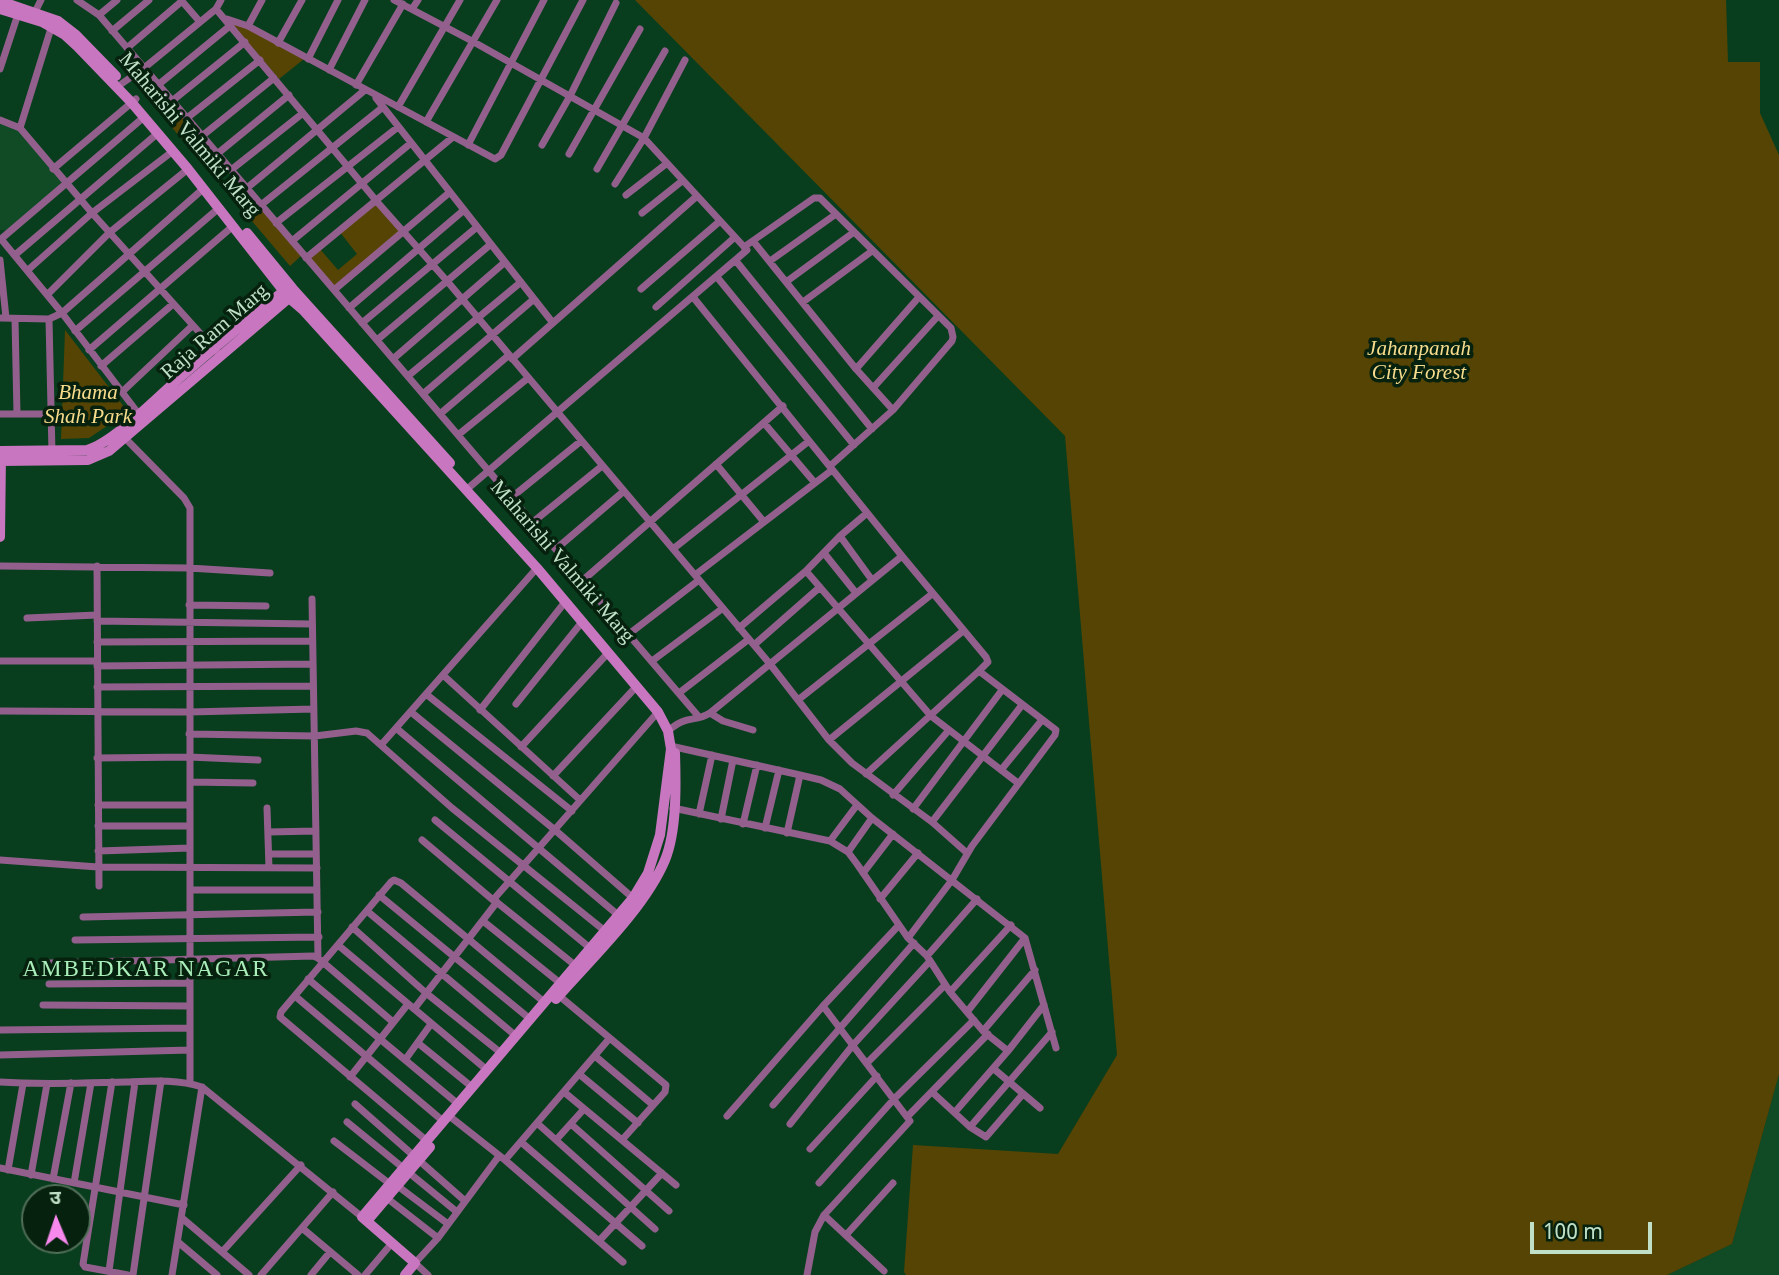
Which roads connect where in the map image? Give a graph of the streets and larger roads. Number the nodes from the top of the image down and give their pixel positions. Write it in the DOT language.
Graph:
graph roads {
  1 [pos="41,0"];
  2 [pos="77,0"];
  3 [pos="117,0"];
  4 [pos="149,0"];
  5 [pos="221,0"];
  6 [pos="262,0"];
  7 [pos="302,0"];
  8 [pos="338,0"];
  9 [pos="365,0"];
  10 [pos="394,0"];
  11 [pos="418,0"];
  12 [pos="460,0"];
  13 [pos="497,0"];
  14 [pos="544,0"];
  15 [pos="583,0"];
  16 [pos="0,1"];
  17 [pos="181,1"];
  18 [pos="88,2"];
  19 [pos="403,4"];
  20 [pos="616,4"];
  21 [pos="0,9"];
  22 [pos="216,9"];
  23 [pos="412,9"];
  24 [pos="18,14"];
  25 [pos="34,15"];
  26 [pos="99,15"];
  27 [pos="200,22"];
  28 [pos="229,22"];
  29 [pos="53,23"];
  30 [pos="248,26"];
  31 [pos="446,26"];
  32 [pos="640,29"];
  33 [pos="112,31"];
  34 [pos="472,41"];
  35 [pos="245,42"];
  36 [pos="278,43"];
  37 [pos="127,48"];
  38 [pos="665,51"];
  39 [pos="308,59"];
  40 [pos="260,60"];
  41 [pos="685,60"];
  42 [pos="511,62"];
  43 [pos="144,68"];
  44 [pos="0,69"];
  45 [pos="329,70"];
  46 [pos="274,78"];
  47 [pos="540,79"];
  48 [pos="120,85"];
  49 [pos="158,85"];
  50 [pos="356,85"];
  51 [pos="369,92"];
  52 [pos="289,95"];
  53 [pos="570,96"];
  54 [pos="134,101"];
  55 [pos="172,101"];
  56 [pos="383,107"];
  57 [pos="398,107"];
  58 [pos="593,110"];
  59 [pos="303,113"];
  60 [pos="144,117"];
  61 [pos="187,118"];
  62 [pos="0,120"];
  63 [pos="426,122"];
  64 [pos="621,125"];
  65 [pos="398,127"];
  66 [pos="20,128"];
  67 [pos="318,129"];
  68 [pos="158,133"];
  69 [pos="202,136"];
  70 [pos="453,137"];
  71 [pos="644,138"];
  72 [pos="411,143"];
  73 [pos="468,145"];
  74 [pos="542,145"];
  75 [pos="333,147"];
  76 [pos="173,151"];
  77 [pos="217,153"];
  78 [pos="569,154"];
  79 [pos="424,159"];
  80 [pos="666,164"];
  81 [pos="349,166"];
  82 [pos="54,169"];
  83 [pos="188,169"];
  84 [pos="597,169"];
  85 [pos="231,170"];
  86 [pos="682,181"];
  87 [pos="362,182"];
  88 [pos="66,183"];
  89 [pos="615,184"];
  90 [pos="247,188"];
  91 [pos="203,189"];
  92 [pos="450,192"];
  93 [pos="626,195"];
  94 [pos="697,196"];
  95 [pos="375,199"];
  96 [pos="81,201"];
  97 [pos="261,205"];
  98 [pos="219,208"];
  99 [pos="464,210"];
  100 [pos="92,213"];
  101 [pos="642,213"];
  102 [pos="836,214"];
  103 [pos="720,221"];
  104 [pos="276,223"];
  105 [pos="233,226"];
  106 [pos="477,227"];
  107 [pos="403,232"];
  108 [pos="854,232"];
  109 [pos="109,233"];
  110 [pos="735,237"];
  111 [pos="0,239"];
  112 [pos="292,241"];
  113 [pos="753,241"];
  114 [pos="491,244"];
  115 [pos="744,247"];
  116 [pos="418,249"];
  117 [pos="872,251"];
  118 [pos="127,254"];
  119 [pos="15,256"];
  120 [pos="306,258"];
  121 [pos="0,260"];
  122 [pos="736,261"];
  123 [pos="770,261"];
  124 [pos="505,262"];
  125 [pos="432,265"];
  126 [pos="29,270"];
  127 [pos="143,272"];
  128 [pos="717,277"];
  129 [pos="447,281"];
  130 [pos="521,282"];
  131 [pos="786,282"];
  132 [pos="641,289"];
  133 [pos="159,290"];
  134 [pos="334,290"];
  135 [pos="289,292"];
  136 [pos="48,294"];
  137 [pos="693,297"];
  138 [pos="919,297"];
  139 [pos="534,299"];
  140 [pos="462,300"];
  141 [pos="803,302"];
  142 [pos="173,304"];
  143 [pos="656,307"];
  144 [pos="349,308"];
  145 [pos="62,313"];
  146 [pos="938,316"];
  147 [pos="3,318"];
  148 [pos="15,318"];
  149 [pos="477,318"];
  150 [pos="50,319"];
  151 [pos="362,323"];
  152 [pos="553,323"];
  153 [pos="192,326"];
  154 [pos="75,331"];
  155 [pos="492,334"];
  156 [pos="377,340"];
  157 [pos="89,350"];
  158 [pos="216,352"];
  159 [pos="510,357"];
  160 [pos="393,359"];
  161 [pos="101,366"];
  162 [pos="856,369"];
  163 [pos="408,376"];
  164 [pos="527,378"];
  165 [pos="873,388"];
  166 [pos="122,392"];
  167 [pos="423,394"];
  168 [pos="782,406"];
  169 [pos="893,410"];
  170 [pos="556,411"];
  171 [pos="0,414"];
  172 [pos="17,414"];
  173 [pos="52,414"];
  174 [pos="440,414"];
  175 [pos="141,417"];
  176 [pos="764,423"];
  177 [pos="872,429"];
  178 [pos="122,435"];
  179 [pos="458,435"];
  180 [pos="581,441"];
  181 [pos="809,441"];
  182 [pos="854,445"];
  183 [pos="0,456"];
  184 [pos="52,456"];
  185 [pos="792,456"];
  186 [pos="716,464"];
  187 [pos="602,466"];
  188 [pos="831,468"];
  189 [pos="488,470"];
  190 [pos="815,483"];
  191 [pos="468,488"];
  192 [pos="624,491"];
  193 [pos="742,495"];
  194 [pos="512,497"];
  195 [pos="867,513"];
  196 [pos="533,522"];
  197 [pos="650,522"];
  198 [pos="764,522"];
  199 [pos="840,536"];
  200 [pos="0,537"];
  201 [pos="556,549"];
  202 [pos="673,549"];
  203 [pos="824,553"];
  204 [pos="902,556"];
  205 [pos="0,566"];
  206 [pos="97,566"];
  207 [pos="189,568"];
  208 [pos="537,568"];
  209 [pos="806,571"];
  210 [pos="270,573"];
  211 [pos="697,578"];
  212 [pos="872,580"];
  213 [pos="582,581"];
  214 [pos="820,586"];
  215 [pos="856,593"];
  216 [pos="932,594"];
  217 [pos="312,599"];
  218 [pos="565,602"];
  219 [pos="189,605"];
  220 [pos="266,606"];
  221 [pos="723,608"];
  222 [pos="839,608"];
  223 [pos="27,618"];
  224 [pos="97,618"];
  225 [pos="189,621"];
  226 [pos="582,622"];
  227 [pos="312,624"];
  228 [pos="739,628"];
  229 [pos="963,631"];
  230 [pos="629,634"];
  231 [pos="312,641"];
  232 [pos="97,642"];
  233 [pos="751,642"];
  234 [pos="189,643"];
  235 [pos="869,644"];
  236 [pos="608,653"];
  237 [pos="0,661"];
  238 [pos="652,661"];
  239 [pos="97,663"];
  240 [pos="313,664"];
  241 [pos="770,664"];
  242 [pos="189,665"];
  243 [pos="979,671"];
  244 [pos="443,676"];
  245 [pos="901,681"];
  246 [pos="313,686"];
  247 [pos="97,687"];
  248 [pos="636,687"];
  249 [pos="189,688"];
  250 [pos="1002,690"];
  251 [pos="679,693"];
  252 [pos="426,694"];
  253 [pos="798,700"];
  254 [pos="516,704"];
  255 [pos="1021,705"];
  256 [pos="314,709"];
  257 [pos="0,710"];
  258 [pos="480,710"];
  259 [pos="98,712"];
  260 [pos="189,712"];
  261 [pos="411,712"];
  262 [pos="658,712"];
  263 [pos="710,713"];
  264 [pos="931,716"];
  265 [pos="699,718"];
  266 [pos="1042,720"];
  267 [pos="396,728"];
  268 [pos="670,729"];
  269 [pos="752,730"];
  270 [pos="949,730"];
  271 [pos="190,734"];
  272 [pos="315,736"];
  273 [pos="829,740"];
  274 [pos="964,742"];
  275 [pos="381,745"];
  276 [pos="521,747"];
  277 [pos="675,747"];
  278 [pos="712,755"];
  279 [pos="982,755"];
  280 [pos="190,757"];
  281 [pos="97,758"];
  282 [pos="258,760"];
  283 [pos="733,760"];
  284 [pos="757,765"];
  285 [pos="779,770"];
  286 [pos="1001,770"];
  287 [pos="866,774"];
  288 [pos="800,775"];
  289 [pos="553,776"];
  290 [pos="190,782"];
  291 [pos="253,783"];
  292 [pos="1018,783"];
  293 [pos="893,795"];
  294 [pos="580,800"];
  295 [pos="98,805"];
  296 [pos="190,805"];
  297 [pos="857,805"];
  298 [pos="267,808"];
  299 [pos="673,808"];
  300 [pos="913,809"];
  301 [pos="572,811"];
  302 [pos="699,814"];
  303 [pos="872,818"];
  304 [pos="721,819"];
  305 [pos="435,820"];
  306 [pos="932,822"];
  307 [pos="743,824"];
  308 [pos="98,826"];
  309 [pos="190,826"];
  310 [pos="765,828"];
  311 [pos="555,830"];
  312 [pos="316,831"];
  313 [pos="268,832"];
  314 [pos="787,833"];
  315 [pos="893,834"];
  316 [pos="422,840"];
  317 [pos="830,841"];
  318 [pos="190,848"];
  319 [pos="540,849"];
  320 [pos="98,850"];
  321 [pos="848,852"];
  322 [pos="918,853"];
  323 [pos="967,853"];
  324 [pos="269,854"];
  325 [pos="316,854"];
  326 [pos="0,860"];
  327 [pos="524,866"];
  328 [pos="99,867"];
  329 [pos="190,867"];
  330 [pos="269,868"];
  331 [pos="317,868"];
  332 [pos="863,873"];
  333 [pos="952,880"];
  334 [pos="509,883"];
  335 [pos="99,886"];
  336 [pos="190,890"];
  337 [pos="317,890"];
  338 [pos="379,895"];
  339 [pos="633,898"];
  340 [pos="880,899"];
  341 [pos="976,899"];
  342 [pos="495,901"];
  343 [pos="367,911"];
  344 [pos="318,912"];
  345 [pos="190,915"];
  346 [pos="618,915"];
  347 [pos="83,917"];
  348 [pos="483,920"];
  349 [pos="899,925"];
  350 [pos="1011,925"];
  351 [pos="352,927"];
  352 [pos="605,930"];
  353 [pos="318,937"];
  354 [pos="1025,938"];
  355 [pos="190,939"];
  356 [pos="468,939"];
  357 [pos="75,940"];
  358 [pos="911,941"];
  359 [pos="338,944"];
  360 [pos="590,948"];
  361 [pos="454,957"];
  362 [pos="190,959"];
  363 [pos="929,959"];
  364 [pos="321,960"];
  365 [pos="49,963"];
  366 [pos="576,965"];
  367 [pos="1035,971"];
  368 [pos="441,974"];
  369 [pos="308,979"];
  370 [pos="190,983"];
  371 [pos="50,984"];
  372 [pos="947,988"];
  373 [pos="558,990"];
  374 [pos="426,993"];
  375 [pos="295,996"];
  376 [pos="544,1002"];
  377 [pos="43,1005"];
  378 [pos="1044,1005"];
  379 [pos="190,1006"];
  380 [pos="411,1006"];
  381 [pos="823,1006"];
  382 [pos="967,1012"];
  383 [pos="530,1020"];
  384 [pos="974,1020"];
  385 [pos="393,1022"];
  386 [pos="431,1024"];
  387 [pos="190,1027"];
  388 [pos="841,1029"];
  389 [pos="0,1030"];
  390 [pos="1052,1032"];
  391 [pos="986,1033"];
  392 [pos="516,1036"];
  393 [pos="380,1039"];
  394 [pos="609,1039"];
  395 [pos="418,1043"];
  396 [pos="853,1045"];
  397 [pos="1056,1048"];
  398 [pos="190,1050"];
  399 [pos="1009,1051"];
  400 [pos="501,1053"];
  401 [pos="0,1055"];
  402 [pos="366,1056"];
  403 [pos="594,1056"];
  404 [pos="405,1060"];
  405 [pos="867,1063"];
  406 [pos="994,1069"];
  407 [pos="486,1070"];
  408 [pos="579,1074"];
  409 [pos="877,1076"];
  410 [pos="350,1077"];
  411 [pos="161,1081"];
  412 [pos="0,1082"];
  413 [pos="112,1082"];
  414 [pos="135,1082"];
  415 [pos="1009,1082"];
  416 [pos="71,1083"];
  417 [pos="91,1083"];
  418 [pos="190,1083"];
  419 [pos="23,1084"];
  420 [pos="47,1084"];
  421 [pos="202,1087"];
  422 [pos="472,1087"];
  423 [pos="564,1092"];
  424 [pos="932,1092"];
  425 [pos="1023,1094"];
  426 [pos="894,1099"];
  427 [pos="355,1104"];
  428 [pos="458,1104"];
  429 [pos="653,1105"];
  430 [pos="773,1105"];
  431 [pos="1040,1108"];
  432 [pos="584,1109"];
  433 [pos="955,1112"];
  434 [pos="727,1116"];
  435 [pos="908,1116"];
  436 [pos="448,1119"];
  437 [pos="347,1122"];
  438 [pos="537,1123"];
  439 [pos="638,1123"];
  440 [pos="571,1124"];
  441 [pos="790,1124"];
  442 [pos="970,1127"];
  443 [pos="556,1140"];
  444 [pos="622,1140"];
  445 [pos="427,1141"];
  446 [pos="334,1142"];
  447 [pos="522,1142"];
  448 [pos="810,1149"];
  449 [pos="417,1157"];
  450 [pos="502,1158"];
  451 [pos="301,1165"];
  452 [pos="4,1169"];
  453 [pos="407,1169"];
  454 [pos="662,1173"];
  455 [pos="31,1175"];
  456 [pos="52,1179"];
  457 [pos="74,1183"];
  458 [pos="819,1183"];
  459 [pos="893,1183"];
  460 [pos="393,1184"];
  461 [pos="676,1185"];
  462 [pos="96,1188"];
  463 [pos="646,1190"];
  464 [pos="121,1192"];
  465 [pos="333,1192"];
  466 [pos="384,1196"];
  467 [pos="144,1197"];
  468 [pos="466,1200"];
  469 [pos="184,1205"];
  470 [pos="631,1207"];
  471 [pos="669,1211"];
  472 [pos="457,1212"];
  473 [pos="824,1215"];
  474 [pos="182,1218"];
  475 [pos="365,1219"];
  476 [pos="615,1223"];
  477 [pos="448,1224"];
  478 [pos="302,1228"];
  479 [pos="655,1229"];
  480 [pos="846,1235"];
  481 [pos="438,1238"];
  482 [pos="599,1241"];
  483 [pos="178,1242"];
  484 [pos="392,1243"];
  485 [pos="642,1246"];
  486 [pos="222,1252"];
  487 [pos="330,1252"];
  488 [pos="623,1262"];
  489 [pos="415,1263"];
  490 [pos="109,1271"];
  491 [pos="884,1271"];
  492 [pos="173,1272"];
  493 [pos="128,1275"];
  494 [pos="133,1275"];
  495 [pos="181,1275"];
  496 [pos="216,1275"];
  497 [pos="249,1275"];
  498 [pos="261,1275"];
  499 [pos="311,1275"];
  500 [pos="358,1275"];
  501 [pos="365,1275"];
  502 [pos="405,1275"];
  503 [pos="428,1275"];
  504 [pos="807,1275"];
  1 -- 25 [label="street"];
  2 -- 18 [label="street"];
  3 -- 26 [label="street"];
  4 -- 33 [label="street"];
  5 -- 22 [label="street"];
  6 -- 30 [label="street"];
  7 -- 36 [label="street"];
  8 -- 39 [label="street"];
  9 -- 45 [label="street"];
  10 -- 19 [label="street"];
  11 -- 23 [label="street"];
  12 -- 31 [label="street"];
  13 -- 34 [label="street"];
  14 -- 42 [label="street"];
  15 -- 47 [label="street"];
  16 -- 25 [label="street, Maharishi Valmiki Marg"];
  17 -- 27 [label="street"];
  17 -- 37 [label="street"];
  18 -- 26 [label="street"];
  19 -- 23 [label="street"];
  19 -- 50 [label="street"];
  20 -- 53 [label="street"];
  21 -- 24 [label="street, Maharishi Valmiki Marg"];
  22 -- 27 [label="street"];
  22 -- 28 [label="street"];
  23 -- 31 [label="street"];
  24 -- 25 [label="street, Maharishi Valmiki Marg"];
  24 -- 44 [label="street"];
  25 -- 29 [label="street, Maharishi Valmiki Marg"];
  26 -- 33 [label="street"];
  27 -- 43 [label="street"];
  28 -- 30 [label="street"];
  28 -- 35 [label="street"];
  28 -- 49 [label="street"];
  29 -- 48 [label="street, Maharishi Valmiki Marg"];
  29 -- 66 [label="street"];
  30 -- 36 [label="street"];
  31 -- 34 [label="street"];
  31 -- 57 [label="street"];
  32 -- 58 [label="street"];
  33 -- 37 [label="street"];
  34 -- 42 [label="street"];
  34 -- 63 [label="street"];
  35 -- 40 [label="street"];
  35 -- 55 [label="street"];
  36 -- 39 [label="street"];
  37 -- 43 [label="street"];
  38 -- 64 [label="street"];
  39 -- 45 [label="street"];
  40 -- 46 [label="street"];
  40 -- 61 [label="street"];
  41 -- 71 [label="street"];
  42 -- 47 [label="street"];
  42 -- 73 [label="street"];
  43 -- 48 [label="street"];
  43 -- 49 [label="street"];
  45 -- 50 [label="street"];
  46 -- 52 [label="street"];
  46 -- 69 [label="street"];
  47 -- 53 [label="street"];
  47 -- 73 [label="street"];
  48 -- 54 [label="street, Maharishi Valmiki Marg"];
  49 -- 55 [label="street"];
  50 -- 51 [label="street"];
  51 -- 56 [label="street"];
  51 -- 57 [label="street"];
  51 -- 67 [label="street"];
  52 -- 59 [label="street"];
  52 -- 77 [label="street"];
  53 -- 58 [label="street"];
  53 -- 74 [label="street"];
  54 -- 60 [label="street, Maharishi Valmiki Marg"];
  54 -- 82 [label="street"];
  54 -- 135 [label="street, Maharishi Valmiki Marg"];
  55 -- 61 [label="street"];
  56 -- 65 [label="street"];
  56 -- 75 [label="street"];
  57 -- 63 [label="street"];
  58 -- 64 [label="street"];
  58 -- 78 [label="street"];
  59 -- 67 [label="street"];
  59 -- 85 [label="street"];
  60 -- 68 [label="street, Maharishi Valmiki Marg"];
  60 -- 88 [label="street"];
  61 -- 69 [label="street"];
  62 -- 66 [label="street"];
  63 -- 70 [label="street"];
  64 -- 71 [label="street"];
  64 -- 84 [label="street"];
  65 -- 72 [label="street"];
  65 -- 81 [label="street"];
  66 -- 82 [label="street"];
  67 -- 75 [label="street"];
  67 -- 90 [label="street"];
  68 -- 76 [label="street, Maharishi Valmiki Marg"];
  68 -- 96 [label="street"];
  69 -- 77 [label="street"];
  70 -- 73 [label="street"];
  70 -- 79 [label="street"];
  71 -- 80 [label="street"];
  71 -- 89 [label="street"];
  72 -- 79 [label="street"];
  72 -- 87 [label="street"];
  75 -- 81 [label="street"];
  75 -- 97 [label="street"];
  76 -- 83 [label="street, Maharishi Valmiki Marg"];
  76 -- 100 [label="street"];
  77 -- 85 [label="street"];
  79 -- 92 [label="street"];
  79 -- 95 [label="street"];
  80 -- 86 [label="street"];
  80 -- 93 [label="street"];
  81 -- 87 [label="street"];
  81 -- 104 [label="street"];
  82 -- 88 [label="street"];
  83 -- 91 [label="street, Maharishi Valmiki Marg"];
  83 -- 109 [label="street"];
  85 -- 90 [label="street"];
  86 -- 94 [label="street"];
  86 -- 101 [label="street"];
  87 -- 95 [label="street"];
  87 -- 112 [label="street"];
  88 -- 96 [label="street"];
  88 -- 111 [label="street"];
  90 -- 97 [label="street"];
  91 -- 98 [label="street, Maharishi Valmiki Marg"];
  91 -- 118 [label="street"];
  92 -- 99 [label="street"];
  92 -- 107 [label="street"];
  94 -- 103 [label="street"];
  94 -- 152 [label="street"];
  95 -- 107 [label="street"];
  95 -- 120 [label="street"];
  96 -- 100 [label="street"];
  96 -- 119 [label="street"];
  97 -- 104 [label="street"];
  98 -- 105 [label="street, Maharishi Valmiki Marg"];
  98 -- 127 [label="street"];
  99 -- 106 [label="street"];
  99 -- 116 [label="street"];
  100 -- 109 [label="street"];
  100 -- 126 [label="street"];
  102 -- 108 [label="street"];
  102 -- 113 [label="street"];
  102 -- 123 [label="street"];
  103 -- 110 [label="street"];
  103 -- 132 [label="street"];
  104 -- 112 [label="street"];
  105 -- 133 [label="street"];
  105 -- 135 [label="street, Maharishi Valmiki Marg"];
  106 -- 114 [label="street"];
  106 -- 125 [label="street"];
  107 -- 116 [label="street"];
  107 -- 134 [label="street"];
  108 -- 117 [label="street"];
  108 -- 131 [label="street"];
  109 -- 118 [label="street"];
  109 -- 136 [label="street"];
  110 -- 115 [label="street"];
  110 -- 143 [label="street"];
  111 -- 119 [label="street"];
  112 -- 120 [label="street"];
  113 -- 115 [label="street"];
  113 -- 123 [label="street"];
  114 -- 124 [label="street"];
  114 -- 129 [label="street"];
  115 -- 122 [label="street"];
  116 -- 125 [label="street"];
  116 -- 144 [label="street"];
  117 -- 138 [label="street"];
  117 -- 141 [label="street"];
  118 -- 127 [label="street"];
  118 -- 145 [label="street"];
  119 -- 126 [label="street"];
  120 -- 134 [label="street"];
  121 -- 147 [label="street"];
  122 -- 128 [label="street"];
  122 -- 177 [label="street"];
  123 -- 131 [label="street"];
  124 -- 130 [label="street"];
  124 -- 140 [label="street"];
  125 -- 129 [label="street"];
  125 -- 151 [label="street"];
  126 -- 136 [label="street"];
  127 -- 133 [label="street"];
  127 -- 154 [label="street"];
  128 -- 137 [label="street"];
  128 -- 182 [label="street"];
  129 -- 140 [label="street"];
  129 -- 156 [label="street"];
  130 -- 139 [label="street"];
  130 -- 149 [label="street"];
  131 -- 141 [label="street"];
  133 -- 142 [label="street"];
  133 -- 157 [label="street"];
  134 -- 144 [label="street"];
  135 -- 158 [label="street, Raja Ram Marg"];
  135 -- 191 [label="street, Maharishi Valmiki Marg"];
  136 -- 145 [label="street"];
  137 -- 168 [label="street"];
  137 -- 170 [label="street"];
  138 -- 146 [label="street"];
  138 -- 162 [label="street"];
  139 -- 152 [label="street"];
  139 -- 155 [label="street"];
  140 -- 149 [label="street"];
  140 -- 160 [label="street"];
  141 -- 162 [label="street"];
  142 -- 153 [label="street"];
  142 -- 161 [label="street"];
  144 -- 151 [label="street"];
  145 -- 150 [label="street"];
  145 -- 154 [label="street"];
  146 -- 165 [label="street"];
  146 -- 169 [label="street"];
  147 -- 148 [label="street"];
  148 -- 150 [label="street"];
  148 -- 172 [label="street"];
  149 -- 155 [label="street"];
  149 -- 163 [label="street"];
  150 -- 173 [label="street"];
  151 -- 156 [label="street"];
  152 -- 159 [label="street"];
  153 -- 158 [label="street"];
  153 -- 166 [label="street"];
  154 -- 157 [label="street"];
  155 -- 159 [label="street"];
  155 -- 167 [label="street"];
  156 -- 160 [label="street"];
  157 -- 161 [label="street"];
  158 -- 175 [label="street, Raja Ram Marg"];
  159 -- 164 [label="street"];
  159 -- 174 [label="street"];
  160 -- 163 [label="street"];
  161 -- 166 [label="street"];
  162 -- 165 [label="street"];
  163 -- 167 [label="street"];
  164 -- 170 [label="street"];
  164 -- 179 [label="street"];
  165 -- 169 [label="street"];
  166 -- 175 [label="street"];
  167 -- 174 [label="street"];
  168 -- 176 [label="street"];
  168 -- 181 [label="street"];
  169 -- 177 [label="street"];
  170 -- 180 [label="street"];
  170 -- 189 [label="street"];
  171 -- 172 [label="street"];
  172 -- 173 [label="street"];
  173 -- 184 [label="street"];
  174 -- 179 [label="street"];
  175 -- 178 [label="street, Raja Ram Marg"];
  176 -- 185 [label="street"];
  176 -- 186 [label="street"];
  177 -- 182 [label="street"];
  178 -- 184 [label="street, Raja Ram Marg"];
  178 -- 207 [label="street"];
  179 -- 189 [label="street"];
  180 -- 187 [label="street"];
  180 -- 194 [label="street"];
  181 -- 185 [label="street"];
  181 -- 188 [label="street"];
  182 -- 188 [label="street"];
  183 -- 184 [label="street, Raja Ram Marg"];
  183 -- 200 [label="street"];
  185 -- 190 [label="street"];
  185 -- 193 [label="street"];
  186 -- 193 [label="street"];
  186 -- 197 [label="street"];
  187 -- 192 [label="street"];
  187 -- 196 [label="street"];
  188 -- 190 [label="street"];
  188 -- 195 [label="street"];
  189 -- 191 [label="street"];
  189 -- 194 [label="street"];
  190 -- 198 [label="street"];
  191 -- 208 [label="street, Maharishi Valmiki Marg"];
  191 -- 268 [label="street, Maharishi Valmiki Marg"];
  192 -- 197 [label="street"];
  192 -- 201 [label="street"];
  193 -- 198 [label="street"];
  193 -- 202 [label="street"];
  194 -- 196 [label="street"];
  195 -- 199 [label="street"];
  195 -- 204 [label="street"];
  196 -- 201 [label="street"];
  197 -- 202 [label="street"];
  197 -- 213 [label="street"];
  198 -- 211 [label="street"];
  199 -- 203 [label="street"];
  199 -- 212 [label="street"];
  201 -- 213 [label="street"];
  202 -- 211 [label="street"];
  203 -- 209 [label="street"];
  203 -- 215 [label="street"];
  204 -- 212 [label="street"];
  204 -- 216 [label="street"];
  205 -- 206 [label="street"];
  206 -- 207 [label="street"];
  206 -- 224 [label="street"];
  207 -- 210 [label="street"];
  207 -- 219 [label="street"];
  208 -- 218 [label="street, Maharishi Valmiki Marg"];
  208 -- 244 [label="street"];
  209 -- 214 [label="street"];
  209 -- 228 [label="street"];
  211 -- 221 [label="street"];
  211 -- 230 [label="street"];
  212 -- 215 [label="street"];
  213 -- 230 [label="street"];
  214 -- 222 [label="street"];
  214 -- 233 [label="street"];
  215 -- 222 [label="street"];
  216 -- 229 [label="street"];
  216 -- 235 [label="street"];
  217 -- 227 [label="street"];
  218 -- 226 [label="street, Maharishi Valmiki Marg"];
  218 -- 258 [label="street"];
  219 -- 220 [label="street"];
  219 -- 225 [label="street"];
  221 -- 228 [label="street"];
  221 -- 238 [label="street"];
  222 -- 235 [label="street"];
  222 -- 241 [label="street"];
  223 -- 224 [label="street"];
  224 -- 225 [label="street"];
  224 -- 232 [label="street"];
  225 -- 227 [label="street"];
  225 -- 234 [label="street"];
  226 -- 236 [label="street, Maharishi Valmiki Marg"];
  226 -- 254 [label="street"];
  227 -- 231 [label="street"];
  228 -- 233 [label="street"];
  229 -- 243 [label="street"];
  229 -- 245 [label="street"];
  230 -- 238 [label="street"];
  231 -- 234 [label="street"];
  231 -- 240 [label="street"];
  232 -- 234 [label="street"];
  232 -- 239 [label="street"];
  233 -- 241 [label="street"];
  233 -- 251 [label="street"];
  234 -- 242 [label="street"];
  235 -- 245 [label="street"];
  235 -- 253 [label="street"];
  236 -- 248 [label="street, Maharishi Valmiki Marg"];
  236 -- 276 [label="street"];
  237 -- 239 [label="street"];
  238 -- 251 [label="street"];
  239 -- 242 [label="street"];
  239 -- 247 [label="street"];
  240 -- 242 [label="street"];
  240 -- 246 [label="street"];
  241 -- 253 [label="street"];
  241 -- 263 [label="street"];
  242 -- 249 [label="street"];
  243 -- 250 [label="street"];
  243 -- 264 [label="street"];
  244 -- 252 [label="street"];
  244 -- 258 [label="street"];
  245 -- 264 [label="street"];
  245 -- 273 [label="street"];
  246 -- 249 [label="street"];
  246 -- 256 [label="street"];
  247 -- 249 [label="street"];
  247 -- 259 [label="street"];
  248 -- 262 [label="street, Maharishi Valmiki Marg"];
  248 -- 289 [label="street"];
  249 -- 260 [label="street"];
  250 -- 255 [label="street"];
  250 -- 274 [label="street"];
  251 -- 265 [label="street"];
  252 -- 261 [label="street"];
  252 -- 301 [label="street"];
  253 -- 273 [label="street"];
  255 -- 266 [label="street"];
  255 -- 279 [label="street"];
  256 -- 260 [label="street"];
  256 -- 272 [label="street"];
  257 -- 259 [label="street"];
  258 -- 276 [label="street"];
  259 -- 260 [label="street"];
  259 -- 281 [label="street"];
  260 -- 271 [label="street"];
  261 -- 267 [label="street"];
  261 -- 311 [label="street"];
  262 -- 268 [label="street, Maharishi Valmiki Marg"];
  262 -- 294 [label="street"];
  263 -- 265 [label="street"];
  263 -- 269 [label="street"];
  264 -- 270 [label="street"];
  264 -- 287 [label="street"];
  265 -- 268 [label="street"];
  266 -- 286 [label="street"];
  266 -- 292 [label="street"];
  267 -- 275 [label="street"];
  267 -- 319 [label="street"];
  268 -- 277 [label="street, Maharishi Valmiki Marg"];
  268 -- 339 [label="street, Maharishi Valmiki Marg"];
  270 -- 274 [label="street"];
  270 -- 293 [label="street"];
  271 -- 272 [label="street"];
  271 -- 280 [label="street"];
  272 -- 275 [label="street"];
  272 -- 312 [label="street"];
  273 -- 287 [label="street"];
  274 -- 279 [label="street"];
  274 -- 300 [label="street"];
  275 -- 327 [label="street"];
  276 -- 289 [label="street"];
  277 -- 278 [label="street"];
  277 -- 299 [label="street, Maharishi Valmiki Marg"];
  278 -- 283 [label="street"];
  278 -- 302 [label="street"];
  279 -- 286 [label="street"];
  279 -- 306 [label="street"];
  280 -- 281 [label="street"];
  280 -- 282 [label="street"];
  280 -- 290 [label="street"];
  281 -- 295 [label="street"];
  283 -- 284 [label="street"];
  283 -- 304 [label="street"];
  284 -- 285 [label="street"];
  284 -- 307 [label="street"];
  285 -- 288 [label="street"];
  285 -- 310 [label="street"];
  286 -- 292 [label="street"];
  287 -- 293 [label="street"];
  288 -- 297 [label="street"];
  288 -- 314 [label="street"];
  289 -- 294 [label="street"];
  290 -- 291 [label="street"];
  290 -- 296 [label="street"];
  292 -- 323 [label="street"];
  293 -- 300 [label="street"];
  294 -- 301 [label="street"];
  295 -- 296 [label="street"];
  295 -- 308 [label="street"];
  296 -- 309 [label="street"];
  297 -- 303 [label="street"];
  297 -- 317 [label="street"];
  298 -- 313 [label="street"];
  299 -- 302 [label="street"];
  299 -- 373 [label="street, Maharishi Valmiki Marg"];
  300 -- 306 [label="street"];
  301 -- 311 [label="street"];
  302 -- 304 [label="street"];
  303 -- 315 [label="street"];
  303 -- 321 [label="street"];
  304 -- 307 [label="street"];
  305 -- 334 [label="street"];
  306 -- 323 [label="street"];
  307 -- 310 [label="street"];
  308 -- 309 [label="street"];
  308 -- 320 [label="street"];
  309 -- 318 [label="street"];
  310 -- 314 [label="street"];
  311 -- 319 [label="street"];
  311 -- 339 [label="street"];
  312 -- 313 [label="street"];
  312 -- 325 [label="street"];
  313 -- 324 [label="street"];
  314 -- 317 [label="street"];
  315 -- 322 [label="street"];
  315 -- 332 [label="street"];
  316 -- 342 [label="street"];
  317 -- 321 [label="street"];
  318 -- 320 [label="street"];
  318 -- 329 [label="street"];
  319 -- 327 [label="street"];
  319 -- 346 [label="street"];
  320 -- 328 [label="street"];
  321 -- 332 [label="street"];
  322 -- 333 [label="street"];
  322 -- 340 [label="street"];
  323 -- 333 [label="street"];
  324 -- 325 [label="street"];
  324 -- 330 [label="street"];
  325 -- 331 [label="street"];
  326 -- 328 [label="street"];
  327 -- 334 [label="street"];
  327 -- 352 [label="street"];
  328 -- 329 [label="street"];
  328 -- 335 [label="street"];
  329 -- 330 [label="street"];
  329 -- 336 [label="street"];
  330 -- 331 [label="street"];
  331 -- 337 [label="street"];
  332 -- 340 [label="street"];
  333 -- 341 [label="street"];
  333 -- 358 [label="street"];
  334 -- 342 [label="street"];
  334 -- 360 [label="street"];
  336 -- 337 [label="street"];
  336 -- 345 [label="street"];
  337 -- 344 [label="street"];
  338 -- 343 [label="street"];
  338 -- 356 [label="street"];
  338 -- 361 [label="street"];
  339 -- 346 [label="street, Maharishi Valmiki Marg"];
  340 -- 349 [label="street"];
  341 -- 350 [label="street"];
  341 -- 363 [label="street"];
  342 -- 348 [label="street"];
  342 -- 366 [label="street"];
  343 -- 351 [label="street"];
  343 -- 368 [label="street"];
  344 -- 345 [label="street"];
  344 -- 353 [label="street"];
  345 -- 347 [label="street"];
  345 -- 355 [label="street"];
  346 -- 352 [label="street, Maharishi Valmiki Marg"];
  348 -- 356 [label="street"];
  348 -- 373 [label="street"];
  349 -- 358 [label="street"];
  349 -- 381 [label="street"];
  350 -- 354 [label="street"];
  350 -- 372 [label="street"];
  351 -- 359 [label="street"];
  351 -- 374 [label="street"];
  352 -- 360 [label="street, Maharishi Valmiki Marg"];
  353 -- 355 [label="street"];
  353 -- 364 [label="street"];
  354 -- 367 [label="street"];
  354 -- 382 [label="street"];
  355 -- 357 [label="street"];
  355 -- 362 [label="street"];
  356 -- 361 [label="street"];
  356 -- 376 [label="street"];
  358 -- 363 [label="street"];
  358 -- 388 [label="street"];
  359 -- 364 [label="street"];
  359 -- 380 [label="street"];
  360 -- 366 [label="street, Maharishi Valmiki Marg"];
  361 -- 368 [label="street"];
  361 -- 383 [label="street"];
  362 -- 364 [label="street"];
  362 -- 365 [label="street"];
  362 -- 370 [label="street"];
  363 -- 372 [label="street"];
  363 -- 396 [label="street"];
  364 -- 369 [label="street"];
  364 -- 385 [label="street"];
  366 -- 373 [label="street, Maharishi Valmiki Marg"];
  367 -- 378 [label="street"];
  367 -- 391 [label="street"];
  368 -- 374 [label="street"];
  368 -- 392 [label="street"];
  369 -- 375 [label="street"];
  369 -- 393 [label="street"];
  370 -- 371 [label="street"];
  370 -- 379 [label="street"];
  372 -- 382 [label="street"];
  372 -- 405 [label="street"];
  373 -- 376 [label="street, Maharishi Valmiki Marg"];
  373 -- 394 [label="street"];
  373 -- 436 [label="street, Maharishi Valmiki Marg"];
  374 -- 380 [label="street"];
  374 -- 400 [label="street"];
  375 -- 402 [label="street"];
  375 -- 410 [label="street"];
  376 -- 383 [label="street, Maharishi Valmiki Marg"];
  377 -- 379 [label="street"];
  378 -- 390 [label="street"];
  378 -- 399 [label="street"];
  379 -- 387 [label="street"];
  380 -- 385 [label="street"];
  380 -- 386 [label="street"];
  381 -- 388 [label="street"];
  381 -- 434 [label="street"];
  382 -- 384 [label="street"];
  383 -- 392 [label="street, Maharishi Valmiki Marg"];
  384 -- 391 [label="street"];
  384 -- 426 [label="street"];
  385 -- 393 [label="street"];
  386 -- 395 [label="street"];
  386 -- 407 [label="street"];
  387 -- 389 [label="street"];
  387 -- 398 [label="street"];
  388 -- 396 [label="street"];
  388 -- 430 [label="street"];
  390 -- 397 [label="street"];
  390 -- 415 [label="street"];
  391 -- 399 [label="street"];
  391 -- 424 [label="street"];
  392 -- 400 [label="street, Maharishi Valmiki Marg"];
  393 -- 402 [label="street"];
  393 -- 404 [label="street"];
  394 -- 403 [label="street"];
  394 -- 429 [label="street"];
  395 -- 404 [label="street"];
  395 -- 422 [label="street"];
  396 -- 405 [label="street"];
  396 -- 441 [label="street"];
  398 -- 401 [label="street"];
  398 -- 418 [label="street"];
  399 -- 406 [label="street"];
  400 -- 407 [label="street, Maharishi Valmiki Marg"];
  402 -- 410 [label="street"];
  402 -- 436 [label="street"];
  403 -- 408 [label="street"];
  403 -- 429 [label="street"];
  404 -- 428 [label="street"];
  405 -- 409 [label="street"];
  406 -- 415 [label="street"];
  406 -- 433 [label="street"];
  407 -- 422 [label="street, Maharishi Valmiki Marg"];
  408 -- 423 [label="street"];
  408 -- 439 [label="street"];
  409 -- 426 [label="street"];
  409 -- 448 [label="street"];
  410 -- 445 [label="street"];
  411 -- 414 [label="street"];
  411 -- 418 [label="street"];
  411 -- 467 [label="street"];
  412 -- 419 [label="street"];
  413 -- 414 [label="street"];
  413 -- 417 [label="street"];
  413 -- 462 [label="street"];
  414 -- 464 [label="street"];
  415 -- 425 [label="street"];
  415 -- 442 [label="street"];
  416 -- 417 [label="street"];
  416 -- 420 [label="street"];
  416 -- 456 [label="street"];
  417 -- 457 [label="street"];
  418 -- 421 [label="street"];
  419 -- 420 [label="street"];
  419 -- 452 [label="street"];
  420 -- 455 [label="street"];
  421 -- 451 [label="street"];
  421 -- 469 [label="street"];
  422 -- 428 [label="street, Maharishi Valmiki Marg"];
  423 -- 432 [label="street"];
  423 -- 438 [label="street"];
  424 -- 433 [label="street"];
  424 -- 435 [label="street"];
  425 -- 431 [label="street"];
  425 -- 442 [label="street"];
  426 -- 435 [label="street"];
  426 -- 458 [label="street"];
  427 -- 449 [label="street"];
  428 -- 436 [label="street, Maharishi Valmiki Marg"];
  429 -- 439 [label="street"];
  432 -- 440 [label="street"];
  432 -- 444 [label="street"];
  433 -- 442 [label="street"];
  435 -- 473 [label="street"];
  436 -- 445 [label="street, Maharishi Valmiki Marg"];
  436 -- 449 [label="street, Maharishi Valmiki Marg"];
  436 -- 450 [label="street"];
  437 -- 453 [label="street"];
  438 -- 443 [label="street"];
  438 -- 447 [label="street"];
  439 -- 444 [label="street"];
  440 -- 443 [label="street"];
  440 -- 463 [label="street"];
  443 -- 470 [label="street"];
  444 -- 454 [label="street"];
  445 -- 449 [label="street, Maharishi Valmiki Marg"];
  446 -- 460 [label="street"];
  447 -- 450 [label="street"];
  447 -- 476 [label="street"];
  449 -- 453 [label="street, Maharishi Valmiki Marg"];
  449 -- 468 [label="street"];
  450 -- 468 [label="street"];
  450 -- 482 [label="street"];
  451 -- 465 [label="street"];
  451 -- 486 [label="street"];
  452 -- 455 [label="street"];
  453 -- 460 [label="street, Maharishi Valmiki Marg"];
  453 -- 472 [label="street"];
  454 -- 461 [label="street"];
  454 -- 463 [label="street"];
  455 -- 456 [label="street"];
  456 -- 457 [label="street"];
  457 -- 462 [label="street"];
  459 -- 480 [label="street"];
  460 -- 466 [label="street, Maharishi Valmiki Marg"];
  460 -- 477 [label="street"];
  462 -- 464 [label="street"];
  462 -- 490 [label="street"];
  463 -- 470 [label="street"];
  463 -- 471 [label="street"];
  464 -- 467 [label="street"];
  464 -- 490 [label="street"];
  465 -- 475 [label="street"];
  465 -- 478 [label="street"];
  466 -- 475 [label="street, Maharishi Valmiki Marg"];
  466 -- 481 [label="street"];
  467 -- 469 [label="street"];
  467 -- 494 [label="street"];
  468 -- 472 [label="street"];
  469 -- 474 [label="street"];
  470 -- 476 [label="street"];
  470 -- 479 [label="street"];
  472 -- 477 [label="street"];
  473 -- 480 [label="street"];
  473 -- 504 [label="street"];
  474 -- 483 [label="street"];
  474 -- 486 [label="street"];
  475 -- 484 [label="street"];
  476 -- 482 [label="street"];
  476 -- 485 [label="street"];
  477 -- 481 [label="street"];
  478 -- 487 [label="street"];
  478 -- 498 [label="street"];
  480 -- 491 [label="street"];
  481 -- 489 [label="street"];
  482 -- 488 [label="street"];
  483 -- 492 [label="street"];
  483 -- 496 [label="street"];
  484 -- 489 [label="street"];
  484 -- 501 [label="street"];
  486 -- 497 [label="street"];
  487 -- 499 [label="street"];
  487 -- 500 [label="street"];
  489 -- 502 [label="street"];
  489 -- 503 [label="street"];
  490 -- 493 [label="street"];
  492 -- 495 [label="street"];
}
